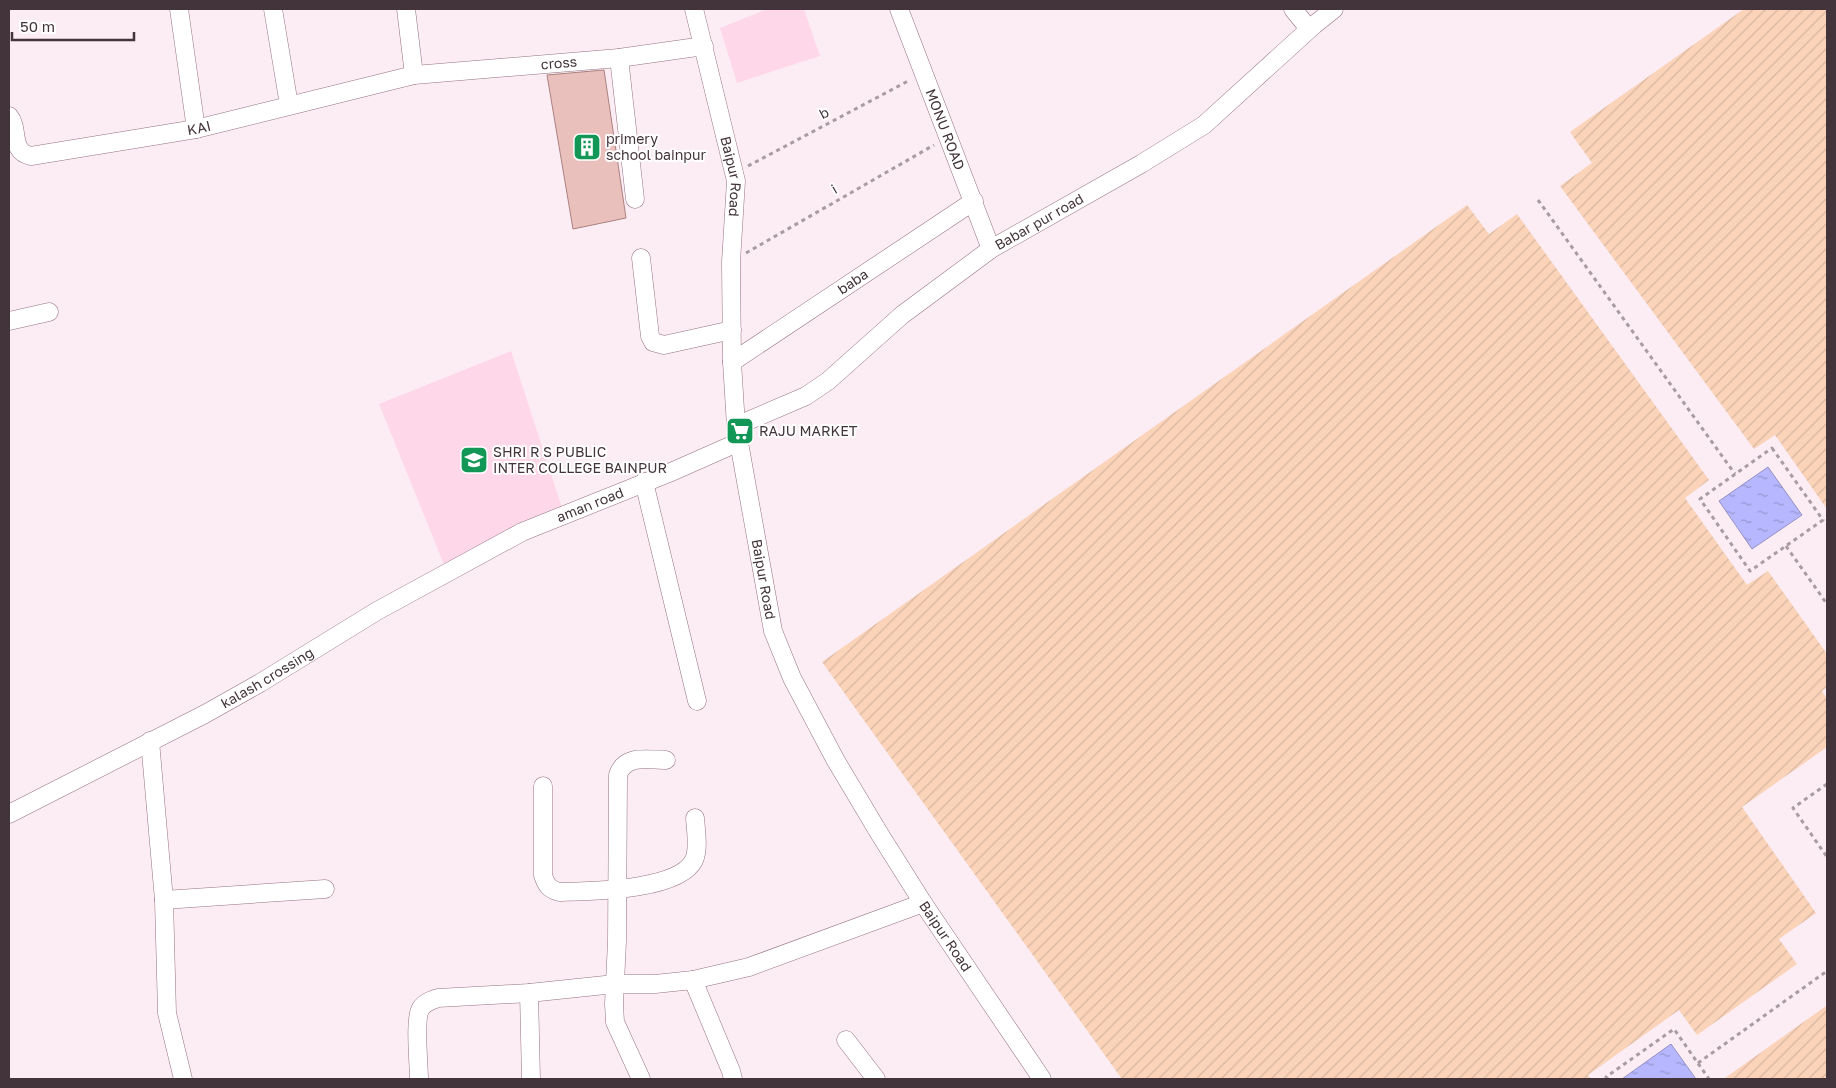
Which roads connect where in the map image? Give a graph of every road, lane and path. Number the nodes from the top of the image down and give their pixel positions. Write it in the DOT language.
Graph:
graph roads {
  1 [pos="179,9"];
  2 [pos="273,9"];
  3 [pos="406,9"];
  4 [pos="694,9"];
  5 [pos="899,9"];
  6 [pos="1293,9"];
  7 [pos="1334,9"];
  8 [pos="1309,29"];
  9 [pos="704,46"];
  10 [pos="619,58"];
  11 [pos="923,73"];
  12 [pos="414,75"];
  13 [pos="289,105"];
  14 [pos="9,116"];
  15 [pos="196,129"];
  16 [pos="948,137"];
  17 [pos="734,174"];
  18 [pos="635,199"];
  19 [pos="1538,200"];
  20 [pos="974,201"];
  21 [pos="991,249"];
  22 [pos="641,258"];
  23 [pos="731,262"];
  24 [pos="49,312"];
  25 [pos="9,321"];
  26 [pos="732,330"];
  27 [pos="732,362"];
  28 [pos="737,434"];
  29 [pos="1735,474"];
  30 [pos="644,482"];
  31 [pos="522,532"];
  32 [pos="1786,546"];
  33 [pos="1827,604"];
  34 [pos="697,701"];
  35 [pos="150,741"];
  36 [pos="666,760"];
  37 [pos="1827,784"];
  38 [pos="543,786"];
  39 [pos="9,814"];
  40 [pos="695,818"];
  41 [pos="1827,857"];
  42 [pos="325,889"];
  43 [pos="617,890"];
  44 [pos="164,900"];
  45 [pos="923,903"];
  46 [pos="1827,971"];
  47 [pos="693,980"];
  48 [pos="615,984"];
  49 [pos="529,993"];
  50 [pos="846,1040"];
  51 [pos="1698,1063"];
  52 [pos="183,1079"];
  53 [pos="419,1079"];
  54 [pos="531,1079"];
  55 [pos="641,1079"];
  56 [pos="733,1079"];
  57 [pos="876,1079"];
  58 [pos="1042,1079"];
  59 [pos="1608,1079"];
  60 [pos="1709,1079"];
  1 -- 15 [label="street"];
  2 -- 13 [label="street"];
  3 -- 12 [label="street"];
  4 -- 9 [label="street, Baipur Road"];
  5 -- 11 [label="street, MONU ROAD"];
  6 -- 8 [label="street"];
  7 -- 8 [label="street, Babar pur road"];
  8 -- 21 [label="street, Babar pur road"];
  9 -- 10 [label="street, cross"];
  9 -- 17 [label="street, Baipur Road"];
  10 -- 12 [label="street, cross"];
  10 -- 18 [label="street"];
  11 -- 16 [label="street, MONU ROAD"];
  11 -- 17 [label="path, b"];
  12 -- 13 [label="street, KAI"];
  13 -- 15 [label="street, KAI"];
  14 -- 15 [label="street, KAI"];
  16 -- 20 [label="street, MONU ROAD"];
  16 -- 23 [label="path, i"];
  17 -- 23 [label="street, Baipur Road"];
  19 -- 29 [label="path"];
  20 -- 21 [label="street, MONU ROAD"];
  20 -- 27 [label="street, baba"];
  21 -- 28 [label="street, Babar pur road"];
  22 -- 26 [label="street"];
  23 -- 26 [label="street, Baipur Road"];
  24 -- 25 [label="street"];
  26 -- 27 [label="street, Baipur Road"];
  27 -- 28 [label="street, Baipur Road"];
  28 -- 30 [label="street, aman road"];
  28 -- 45 [label="street, Baipur Road"];
  29 -- 32 [label="path"];
  29 -- 32 [label="path"];
  30 -- 31 [label="street, aman road"];
  30 -- 34 [label="street"];
  31 -- 35 [label="street, kalash crossing"];
  32 -- 33 [label="path"];
  35 -- 39 [label="street, kalash crossing"];
  35 -- 44 [label="street"];
  36 -- 43 [label="street"];
  37 -- 41 [label="path"];
  38 -- 43 [label="street"];
  40 -- 43 [label="street"];
  42 -- 44 [label="street"];
  43 -- 48 [label="street"];
  44 -- 52 [label="street"];
  45 -- 47 [label="street"];
  45 -- 58 [label="street, Baipur Road"];
  46 -- 51 [label="path"];
  47 -- 48 [label="street"];
  47 -- 56 [label="street"];
  48 -- 49 [label="street"];
  48 -- 55 [label="street"];
  49 -- 53 [label="street"];
  49 -- 54 [label="street"];
  50 -- 57 [label="street"];
  51 -- 59 [label="path"];
  51 -- 60 [label="path"];
}
